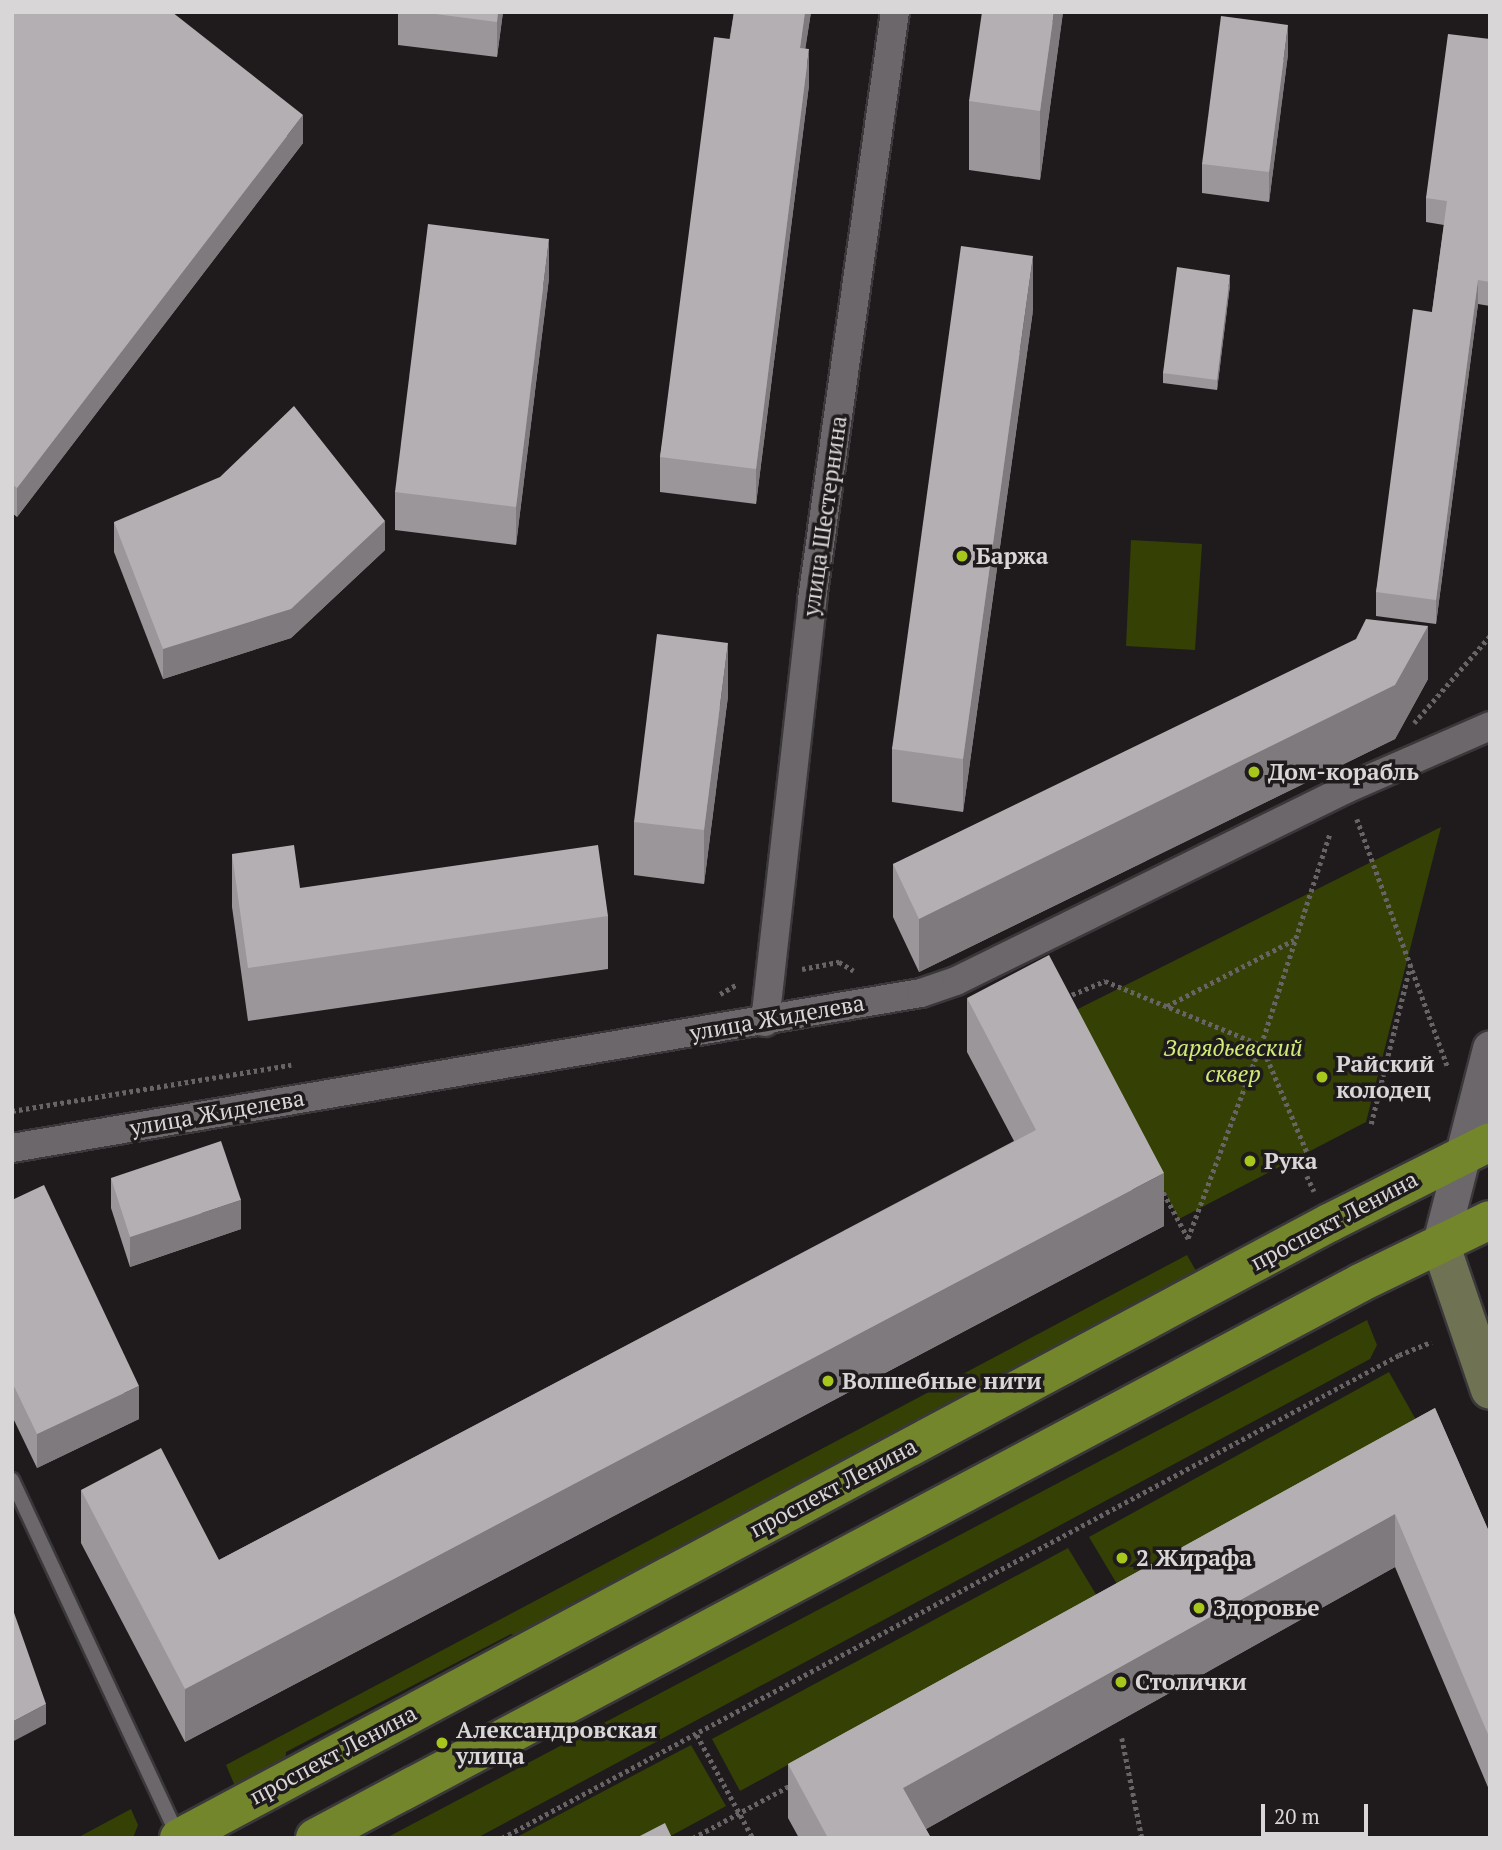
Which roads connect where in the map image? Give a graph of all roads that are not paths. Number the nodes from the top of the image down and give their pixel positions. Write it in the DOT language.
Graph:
graph roads {
  1 [pos="895,12"];
  2 [pos="1490,726"];
  3 [pos="765,1022"];
  4 [pos="1490,1048"];
  5 [pos="12,1148"];
  6 [pos="1477,1148"];
  7 [pos="1490,1220"];
  8 [pos="1440,1244"];
  9 [pos="1490,1390"];
  10 [pos="12,1480"];
  11 [pos="179,1838"];
  12 [pos="315,1838"];
  1 -- 3 [label="street, улица Шестернина"];
  2 -- 3 [label="street, улица Жиделева"];
  3 -- 5 [label="street, улица Жиделева"];
  4 -- 6 [label="street"];
  6 -- 8 [label="street"];
  6 -- 11 [label="highway, проспект Ленина"];
  7 -- 8 [label="highway"];
  8 -- 9 [label="main road"];
  8 -- 12 [label="highway"];
  10 -- 11 [label="lane"];
}
